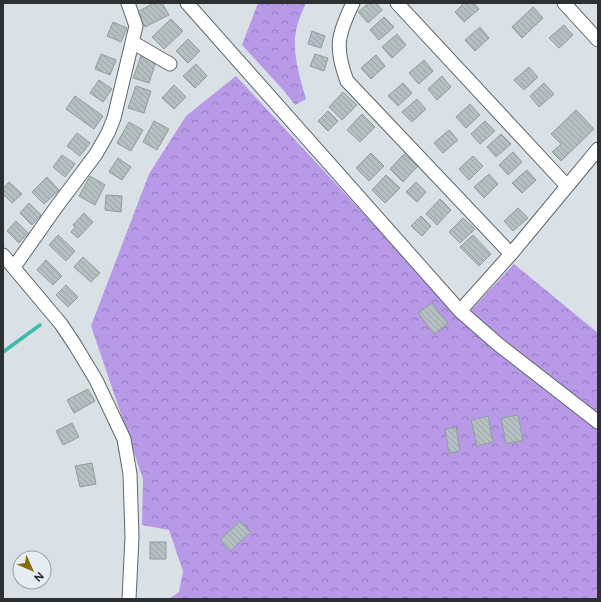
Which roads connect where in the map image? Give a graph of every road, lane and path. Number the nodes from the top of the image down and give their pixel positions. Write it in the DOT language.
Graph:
graph roads {
  1 [pos="128,3"];
  2 [pos="187,3"];
  3 [pos="352,3"];
  4 [pos="397,3"];
  5 [pos="564,3"];
  6 [pos="598,40"];
  7 [pos="132,42"];
  8 [pos="170,64"];
  9 [pos="598,150"];
  10 [pos="568,186"];
  11 [pos="511,254"];
  12 [pos="3,255"];
  13 [pos="14,267"];
  14 [pos="460,311"];
  15 [pos="598,422"];
  16 [pos="129,599"];
  1 -- 7 [label="street"];
  2 -- 14 [label="street"];
  3 -- 11 [label="street"];
  4 -- 10 [label="street"];
  5 -- 6 [label="street"];
  7 -- 8 [label="street"];
  7 -- 13 [label="street"];
  9 -- 10 [label="street"];
  10 -- 11 [label="street"];
  11 -- 14 [label="street"];
  12 -- 13 [label="street"];
  13 -- 16 [label="street"];
  14 -- 15 [label="street"];
}
